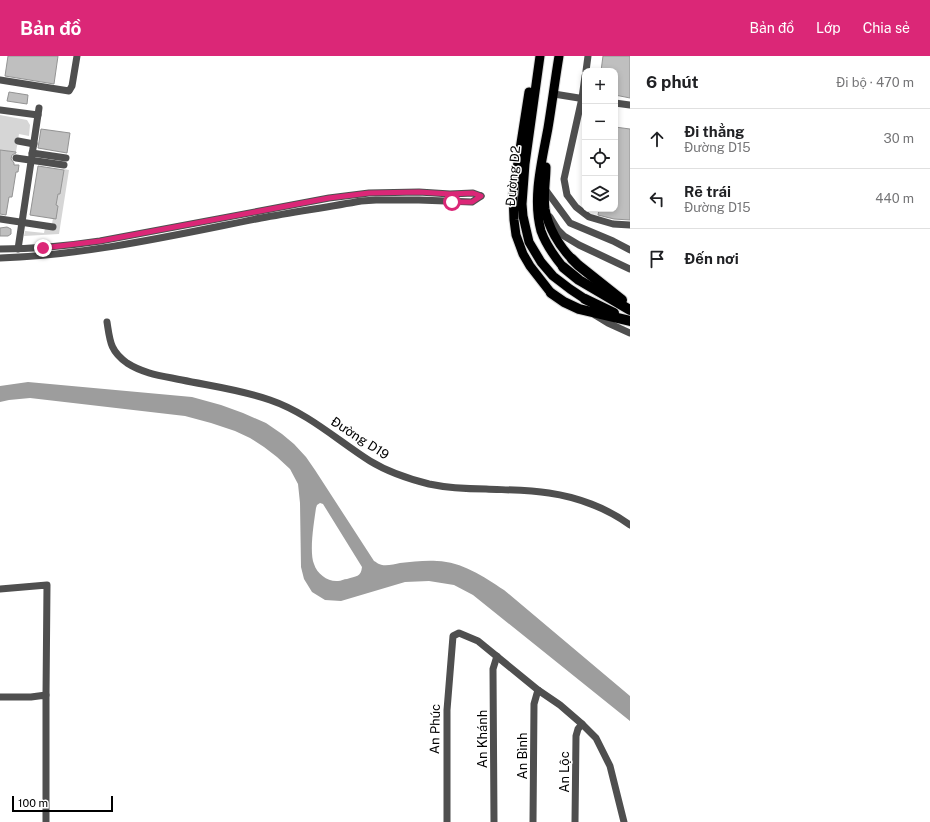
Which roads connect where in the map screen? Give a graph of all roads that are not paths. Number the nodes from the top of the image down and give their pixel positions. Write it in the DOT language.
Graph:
graph roads {
  1 [pos="77,56"];
  2 [pos="535,56"];
  3 [pos="540,56"];
  4 [pos="559,56"];
  5 [pos="563,56"];
  6 [pos="588,56"];
  7 [pos="586,68"];
  8 [pos="0,80"];
  9 [pos="555,94"];
  10 [pos="582,99"];
  11 [pos="582,103"];
  12 [pos="618,103"];
  13 [pos="630,105"];
  14 [pos="0,110"];
  15 [pos="18,142"];
  16 [pos="34,144"];
  17 [pos="32,156"];
  18 [pos="16,158"];
  19 [pos="65,161"];
  20 [pos="545,189"];
  21 [pos="545,209"];
  22 [pos="0,219"];
  23 [pos="22,222"];
  24 [pos="630,225"];
  25 [pos="53,227"];
  26 [pos="0,249"];
  27 [pos="18,249"];
  28 [pos="630,250"];
  29 [pos="0,258"];
  30 [pos="572,258"];
  31 [pos="563,267"];
  32 [pos="630,269"];
  33 [pos="551,293"];
  34 [pos="585,299"];
  35 [pos="630,309"];
  36 [pos="590,312"];
  37 [pos="630,321"];
  38 [pos="107,322"];
  39 [pos="630,333"];
  40 [pos="630,525"];
  41 [pos="0,589"];
  42 [pos="497,656"];
  43 [pos="538,690"];
  44 [pos="46,694"];
  45 [pos="0,697"];
  46 [pos="582,724"];
  47 [pos="46,822"];
  48 [pos="447,822"];
  49 [pos="494,822"];
  50 [pos="534,822"];
  51 [pos="575,822"];
  52 [pos="624,822"];
  1 -- 8 [label="street"];
  2 -- 33 [label="main road, Đường D2"];
  3 -- 34 [label="main road, Đường D2"];
  4 -- 9 [label="main road, Đường D2"];
  5 -- 9 [label="main road, Đường D2"];
  6 -- 7 [label="street"];
  9 -- 10 [label="street"];
  9 -- 20 [label="main road, Đường D2"];
  9 -- 31 [label="main road, Đường D2"];
  11 -- 24 [label="street"];
  12 -- 13 [label="street"];
  14 -- 16 [label="street"];
  15 -- 16 [label="street"];
  16 -- 17 [label="street"];
  17 -- 18 [label="street"];
  17 -- 19 [label="street"];
  17 -- 23 [label="street"];
  20 -- 21 [label="main road, Đường D2"];
  20 -- 28 [label="street"];
  21 -- 30 [label="main road, Đường D2"];
  21 -- 32 [label="street"];
  22 -- 23 [label="street"];
  23 -- 25 [label="street"];
  23 -- 27 [label="street"];
  26 -- 27 [label="street"];
  27 -- 29 [label="street"];
  30 -- 35 [label="highway"];
  31 -- 35 [label="highway"];
  33 -- 36 [label="highway"];
  34 -- 37 [label="highway"];
  36 -- 37 [label="highway"];
  36 -- 39 [label="street"];
  38 -- 40 [label="street, Đường D19"];
  41 -- 44 [label="street"];
  42 -- 43 [label="street"];
  42 -- 48 [label="street, An Phúc"];
  42 -- 49 [label="street, An Khánh"];
  43 -- 46 [label="street"];
  43 -- 50 [label="street, An Bình"];
  44 -- 45 [label="street"];
  44 -- 47 [label="street"];
  46 -- 51 [label="street, An Lộc"];
  46 -- 52 [label="street"];
}
